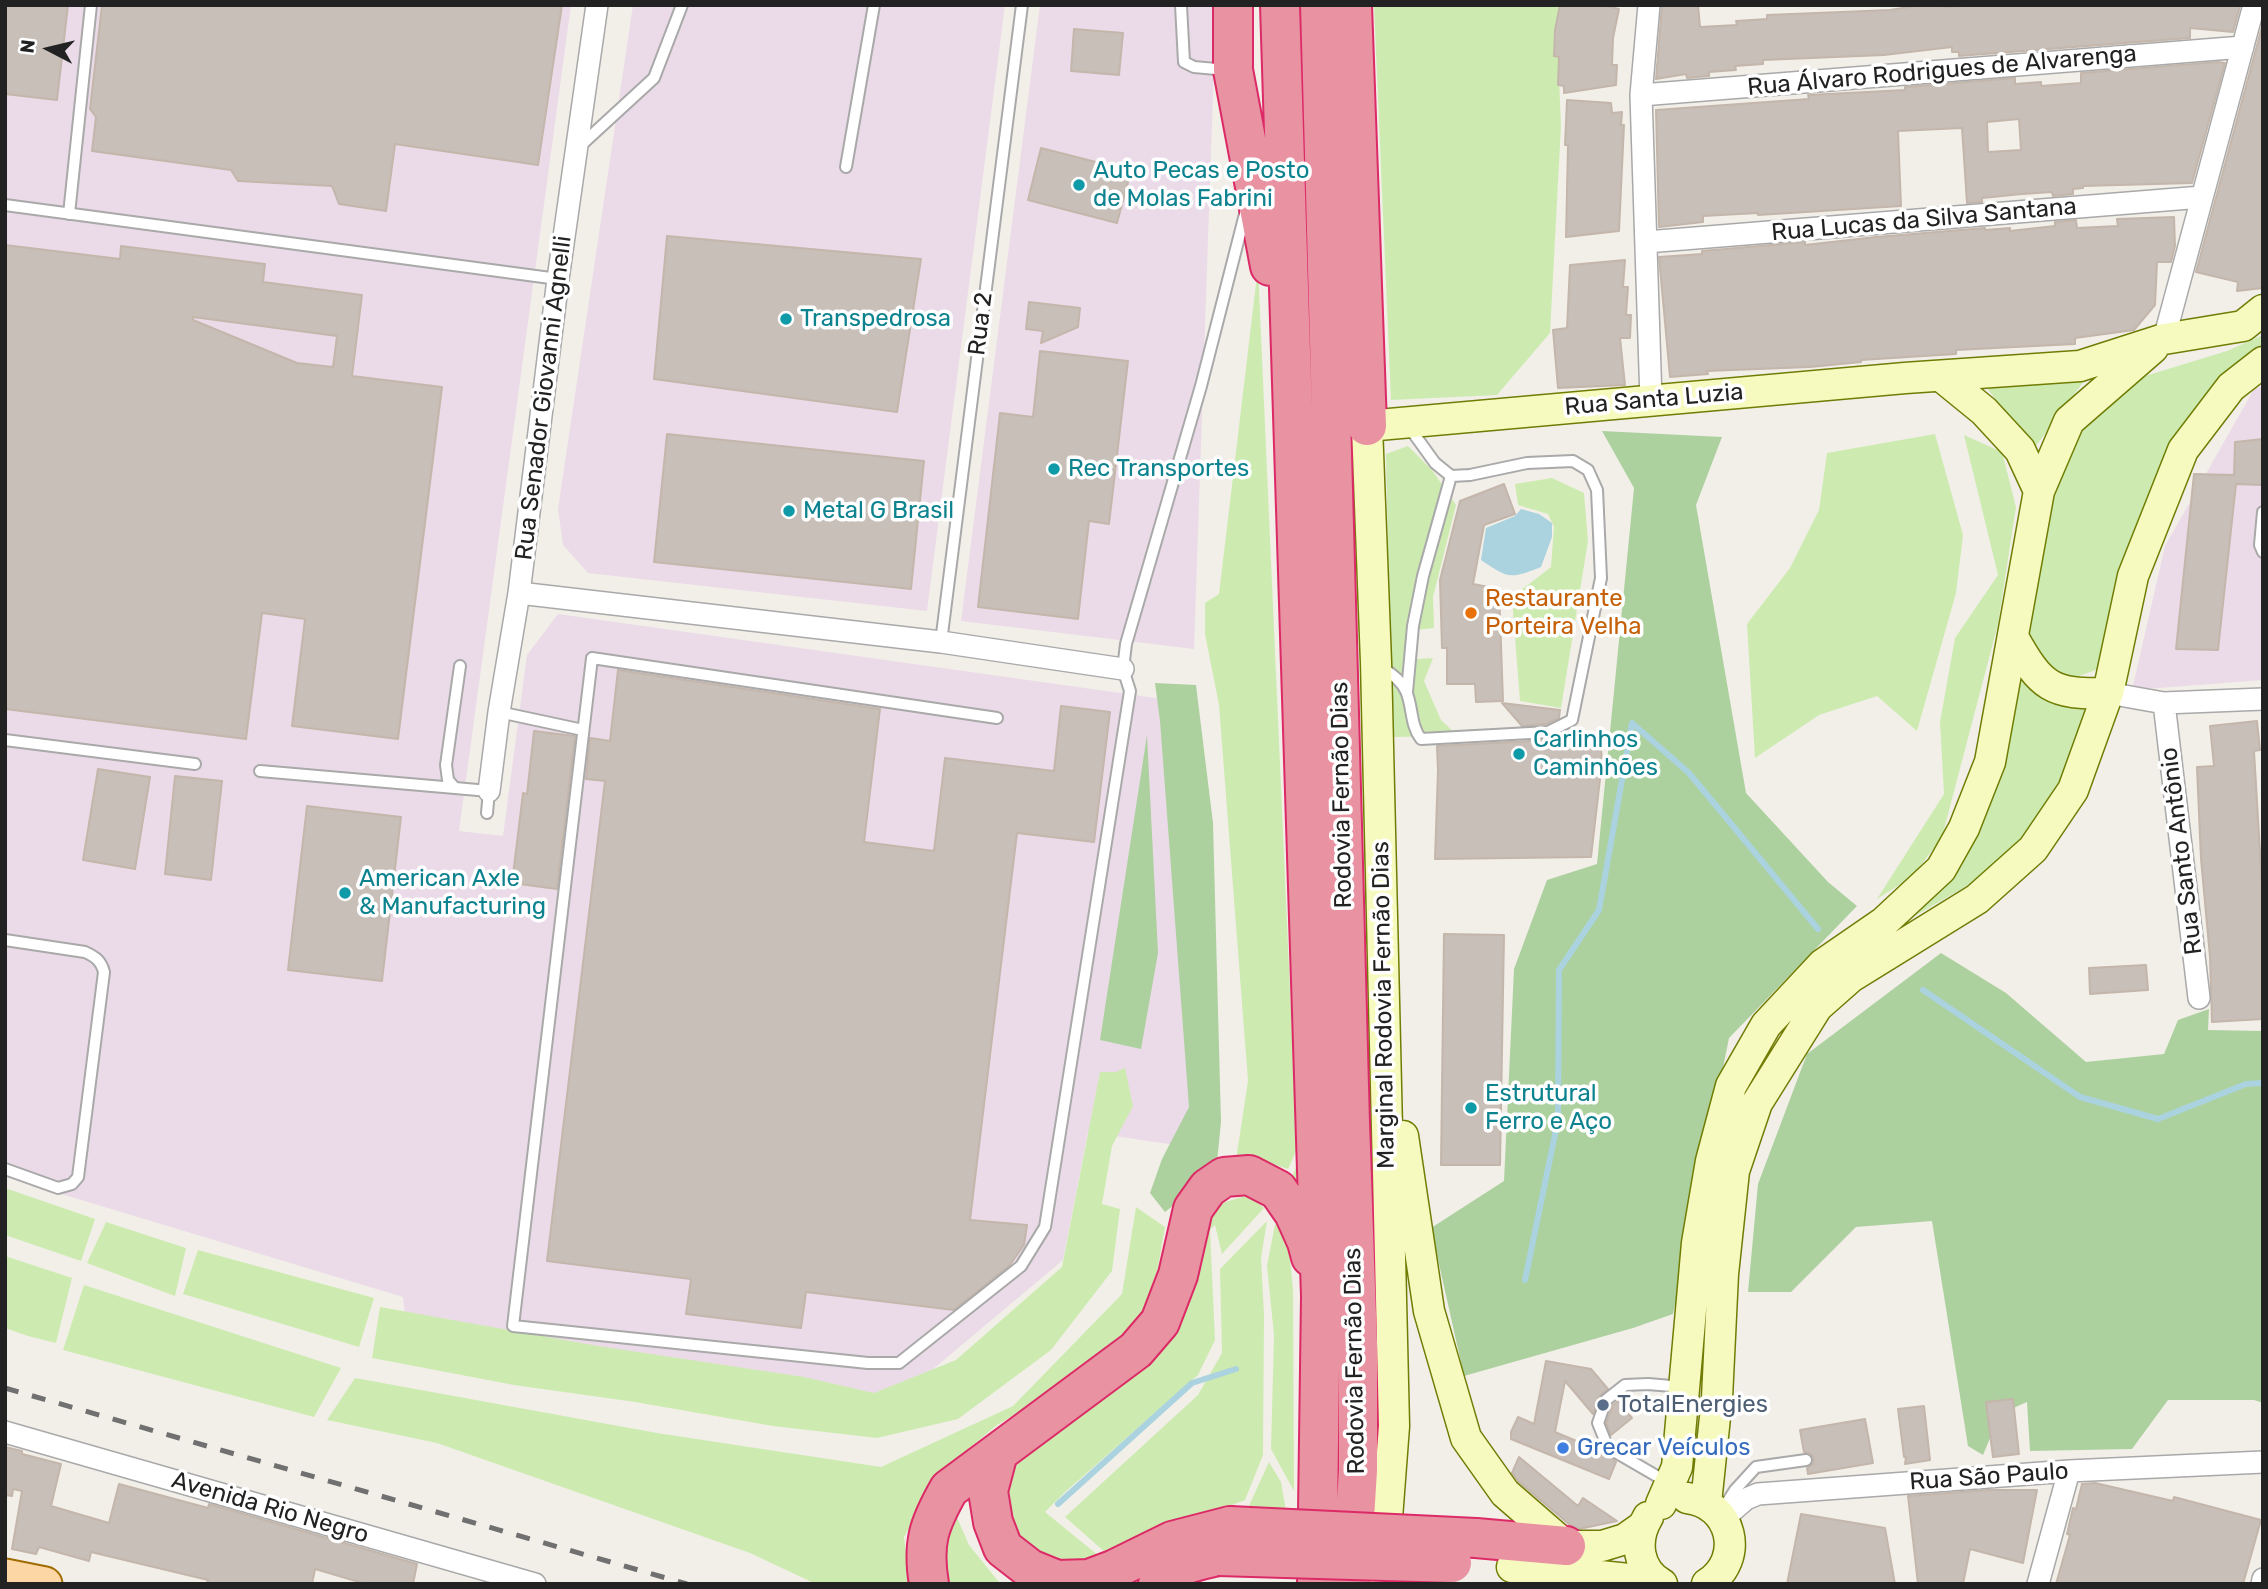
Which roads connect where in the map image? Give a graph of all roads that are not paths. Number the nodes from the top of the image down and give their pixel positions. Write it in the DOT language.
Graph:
graph roads {
  1 [pos="91,5"];
  2 [pos="597,5"];
  3 [pos="682,5"];
  4 [pos="874,5"];
  5 [pos="1022,5"];
  6 [pos="1181,5"];
  7 [pos="1233,5"];
  8 [pos="1280,5"];
  9 [pos="1320,5"];
  10 [pos="1352,5"];
  11 [pos="1649,5"];
  12 [pos="2254,5"];
  13 [pos="2243,47"];
  14 [pos="1233,71"];
  15 [pos="1642,95"];
  16 [pos="578,148"];
  17 [pos="846,167"];
  18 [pos="1253,180"];
  19 [pos="2202,197"];
  20 [pos="5,205"];
  21 [pos="69,214"];
  22 [pos="1646,242"];
  23 [pos="558,279"];
  24 [pos="2263,310"];
  25 [pos="2164,339"];
  26 [pos="2263,362"];
  27 [pos="1292,371"];
  28 [pos="1941,376"];
  29 [pos="1651,400"];
  30 [pos="1405,422"];
  31 [pos="1367,426"];
  32 [pos="1451,476"];
  33 [pos="2039,491"];
  34 [pos="2263,512"];
  35 [pos="2263,552"];
  36 [pos="520,593"];
  37 [pos="2013,637"];
  38 [pos="941,642"];
  39 [pos="1376,662"];
  40 [pos="460,666"];
  41 [pos="1123,669"];
  42 [pos="1407,692"];
  43 [pos="2108,693"];
  44 [pos="2263,699"];
  45 [pos="2164,703"];
  46 [pos="499,712"];
  47 [pos="997,718"];
  48 [pos="583,730"];
  49 [pos="5,740"];
  50 [pos="195,764"];
  51 [pos="260,771"];
  52 [pos="454,788"];
  53 [pos="489,791"];
  54 [pos="487,813"];
  55 [pos="5,940"];
  56 [pos="1384,991"];
  57 [pos="2199,998"];
  58 [pos="5,1169"];
  59 [pos="1321,1296"];
  60 [pos="1684,1387"];
  61 [pos="5,1432"];
  62 [pos="998,1453"];
  63 [pos="1806,1460"];
  64 [pos="2263,1462"];
  65 [pos="2069,1471"];
  66 [pos="1665,1494"];
  67 [pos="1716,1512"];
  68 [pos="1642,1527"];
  69 [pos="1224,1541"];
  70 [pos="1566,1546"];
  71 [pos="1464,1550"];
  72 [pos="1730,1554"];
  73 [pos="1521,1575"];
  74 [pos="5,1576"];
  75 [pos="473,1576"];
  76 [pos="1660,1583"];
  77 [pos="45,1584"];
  78 [pos="535,1584"];
  79 [pos="929,1584"];
  80 [pos="1158,1584"];
  81 [pos="1317,1584"];
  82 [pos="1351,1584"];
  83 [pos="1382,1584"];
  84 [pos="1707,1584"];
  85 [pos="1740,1584"];
  86 [pos="2038,1584"];
  1 -- 21 [label="lane"];
  2 -- 16 [label="street, Rua Senador Giovanni Agnelli"];
  3 -- 16 [label="lane"];
  4 -- 17 [label="lane"];
  5 -- 38 [label="lane, Rua 2"];
  6 -- 14 [label="lane"];
  7 -- 14 [label="highway"];
  8 -- 27 [label="highway, Rodovia Fernão Dias"];
  9 -- 82 [label="highway, Rodovia Fernão Dias"];
  10 -- 31 [label="highway"];
  11 -- 15 [label="street"];
  12 -- 13 [label="street"];
  13 -- 15 [label="street, Rua Álvaro Rodrigues de Alvarenga"];
  13 -- 19 [label="street"];
  14 -- 18 [label="highway"];
  15 -- 22 [label="street"];
  16 -- 23 [label="street, Rua Senador Giovanni Agnelli"];
  18 -- 27 [label="highway"];
  18 -- 41 [label="lane"];
  19 -- 22 [label="street, Rua Lucas da Silva Santana"];
  19 -- 25 [label="street"];
  20 -- 21 [label="lane"];
  21 -- 23 [label="lane"];
  22 -- 29 [label="street"];
  23 -- 36 [label="street, Rua Senador Giovanni Agnelli"];
  24 -- 25 [label="main road, Rua Santa Luzia"];
  25 -- 28 [label="main road, Rua Santa Luzia"];
  25 -- 33 [label="main road"];
  26 -- 43 [label="main road"];
  27 -- 59 [label="highway, Rodovia Fernão Dias"];
  28 -- 29 [label="main road, Rua Santa Luzia"];
  28 -- 33 [label="main road"];
  29 -- 30 [label="main road, Rua Santa Luzia"];
  30 -- 31 [label="main road, Rua Santa Luzia"];
  30 -- 32 [label="lane"];
  31 -- 39 [label="main road, Marginal Rodovia Fernão Dias"];
  32 -- 42 [label="lane"];
  32 -- 42 [label="lane"];
  33 -- 37 [label="main road"];
  34 -- 35 [label="lane"];
  36 -- 38 [label="street"];
  36 -- 46 [label="street, Rua Senador Giovanni Agnelli"];
  37 -- 43 [label="main road"];
  37 -- 60 [label="main road"];
  38 -- 41 [label="street"];
  39 -- 42 [label="lane"];
  39 -- 56 [label="main road, Marginal Rodovia Fernão Dias"];
  40 -- 52 [label="lane"];
  41 -- 48 [label="lane"];
  43 -- 45 [label="street"];
  43 -- 67 [label="main road"];
  44 -- 45 [label="street"];
  45 -- 57 [label="street, Rua Santo Antônio"];
  46 -- 48 [label="lane"];
  46 -- 53 [label="street, Rua Senador Giovanni Agnelli"];
  47 -- 48 [label="lane"];
  49 -- 50 [label="lane"];
  51 -- 52 [label="lane"];
  52 -- 53 [label="lane"];
  53 -- 54 [label="lane"];
  55 -- 58 [label="lane"];
  56 -- 70 [label="main road"];
  56 -- 83 [label="main road, Marginal Rodovia Fernão Dias"];
  59 -- 62 [label="highway"];
  59 -- 81 [label="highway, Rodovia Fernão Dias"];
  60 -- 66 [label="main road"];
  60 -- 66 [label="lane"];
  61 -- 75 [label="street, Avenida Rio Negro"];
  62 -- 69 [label="highway"];
  62 -- 79 [label="highway"];
  63 -- 67 [label="lane"];
  64 -- 65 [label="street, Rua São Paulo"];
  65 -- 67 [label="street, Rua São Paulo"];
  65 -- 86 [label="street"];
  66 -- 67 [label="main road"];
  66 -- 68 [label="main road"];
  67 -- 72 [label="main road"];
  68 -- 70 [label="main road"];
  68 -- 76 [label="main road"];
  69 -- 71 [label="highway, bridge"];
  69 -- 80 [label="highway"];
  70 -- 71 [label="highway"];
  71 -- 73 [label="highway"];
  72 -- 84 [label="main road"];
  72 -- 85 [label="main road"];
  73 -- 76 [label="main road"];
  74 -- 77 [label="main road"];
  75 -- 78 [label="street, Avenida Rio Negro"];
}
